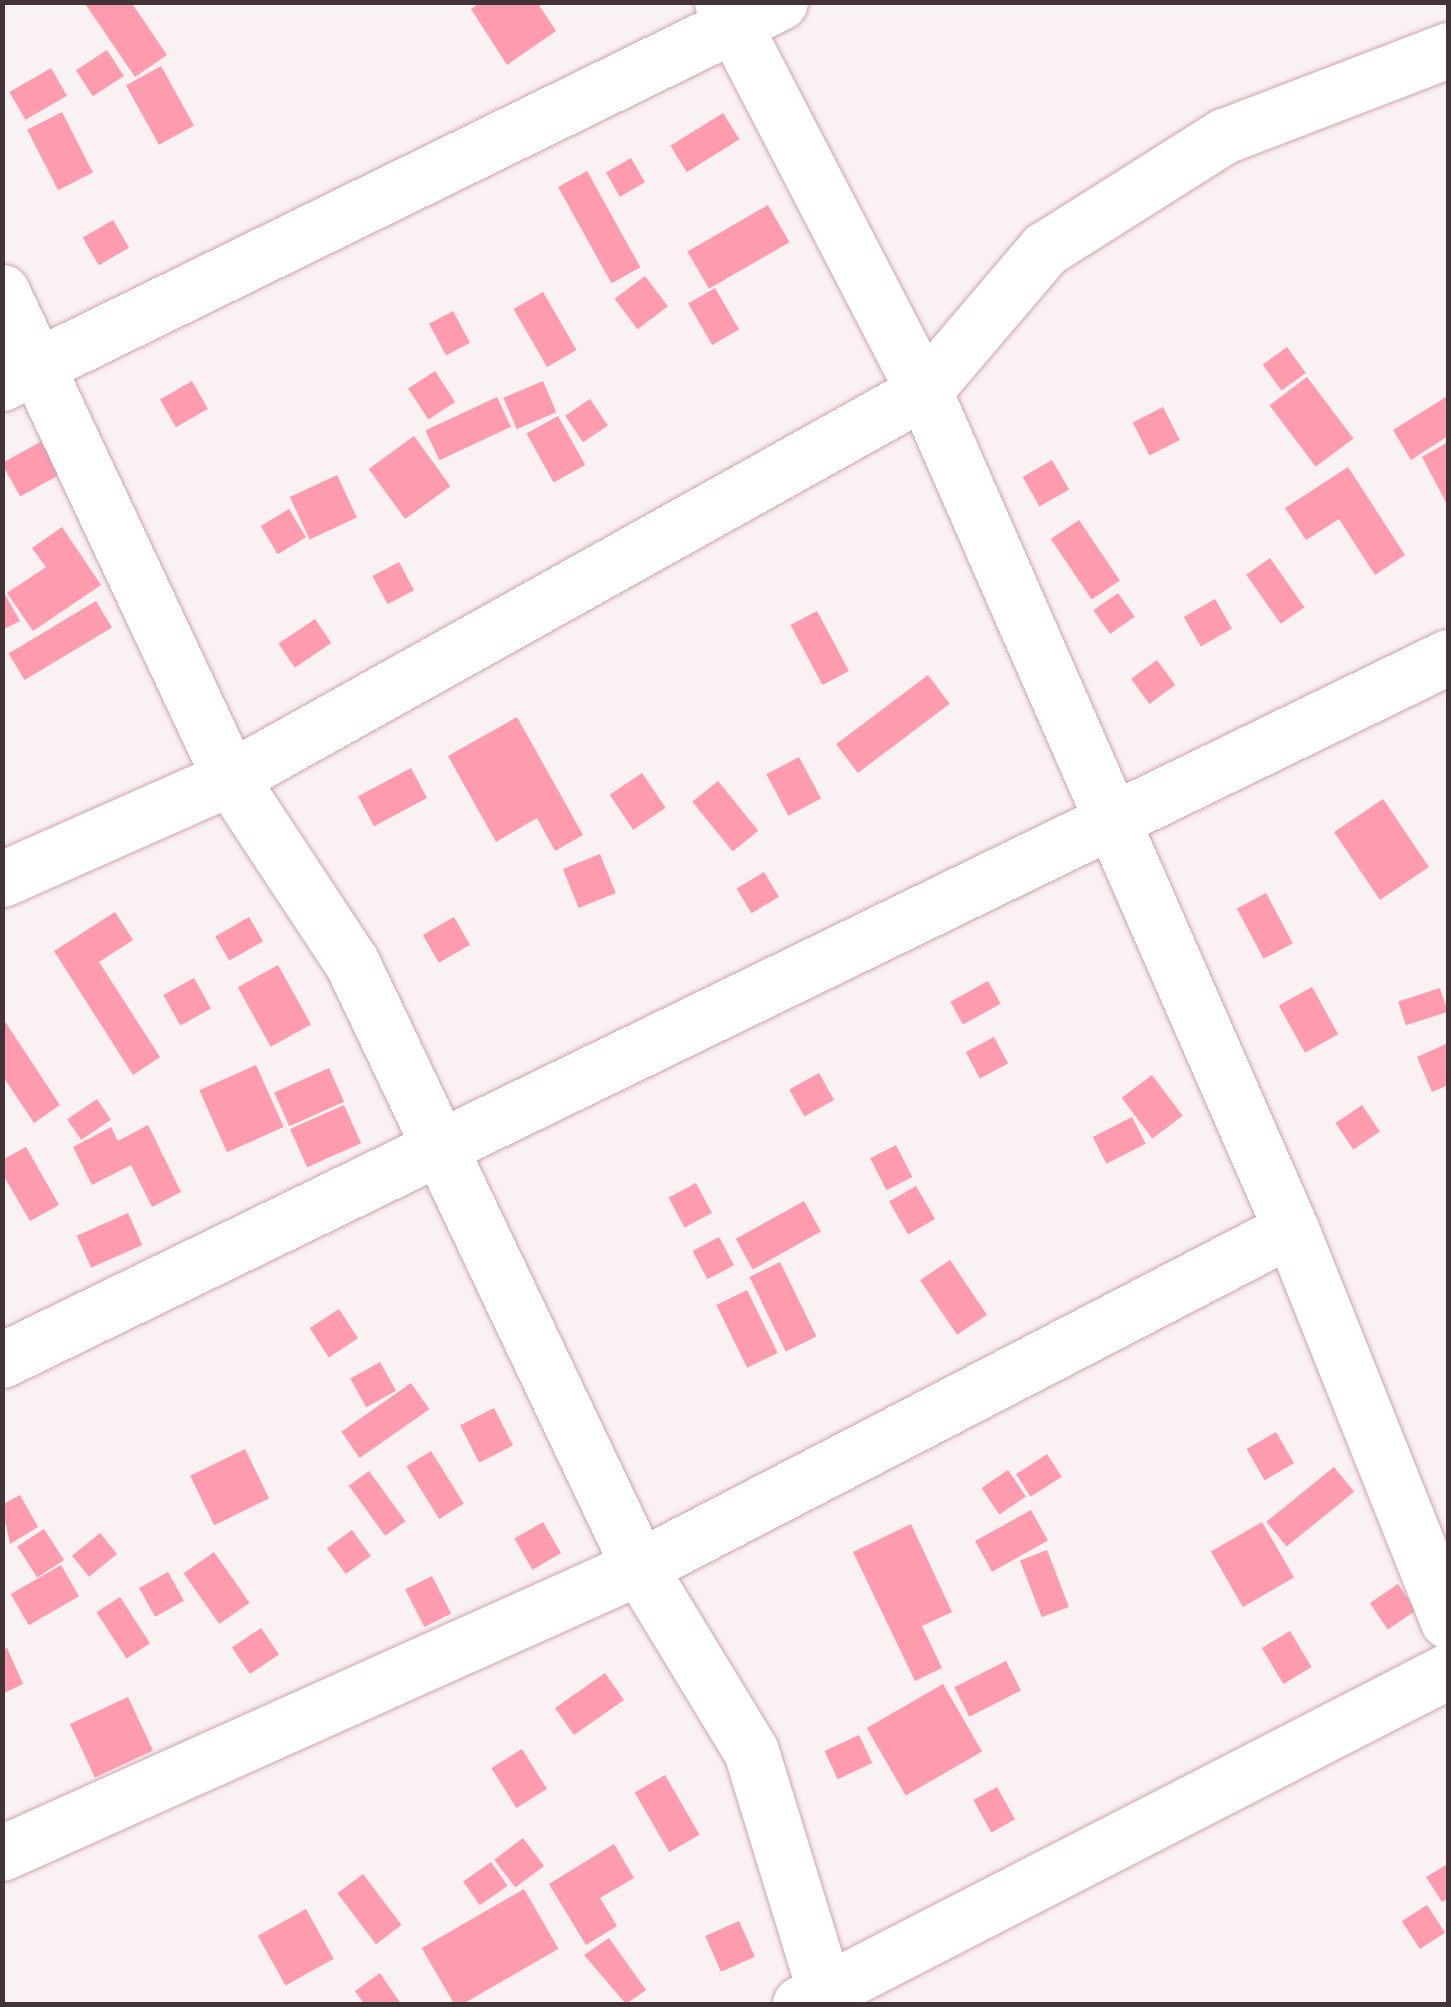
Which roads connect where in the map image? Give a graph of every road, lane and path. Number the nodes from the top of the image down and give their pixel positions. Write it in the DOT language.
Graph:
graph roads {
  1 [pos="744,8"];
  2 [pos="1448,50"];
  3 [pos="2,292"];
  4 [pos="19,375"];
  5 [pos="924,391"];
  6 [pos="1448,657"];
  7 [pos="230,778"];
  8 [pos="1105,818"];
  9 [pos="2,879"];
  10 [pos="436,1154"];
  11 [pos="1291,1230"];
  12 [pos="2,1360"];
  13 [pos="639,1567"];
  14 [pos="1448,1621"];
  15 [pos="1448,1672"];
  16 [pos="2,1853"];
  17 [pos="818,2000"];
  1 -- 4 [label="street"];
  1 -- 5 [label="street"];
  2 -- 5 [label="street"];
  3 -- 4 [label="street"];
  4 -- 7 [label="street"];
  5 -- 7 [label="street"];
  5 -- 8 [label="street"];
  6 -- 8 [label="street"];
  7 -- 9 [label="street"];
  7 -- 10 [label="street"];
  8 -- 10 [label="street"];
  8 -- 11 [label="street"];
  10 -- 12 [label="street"];
  10 -- 13 [label="street"];
  11 -- 13 [label="street"];
  11 -- 14 [label="street"];
  13 -- 16 [label="street"];
  13 -- 17 [label="street"];
  15 -- 17 [label="street"];
}
